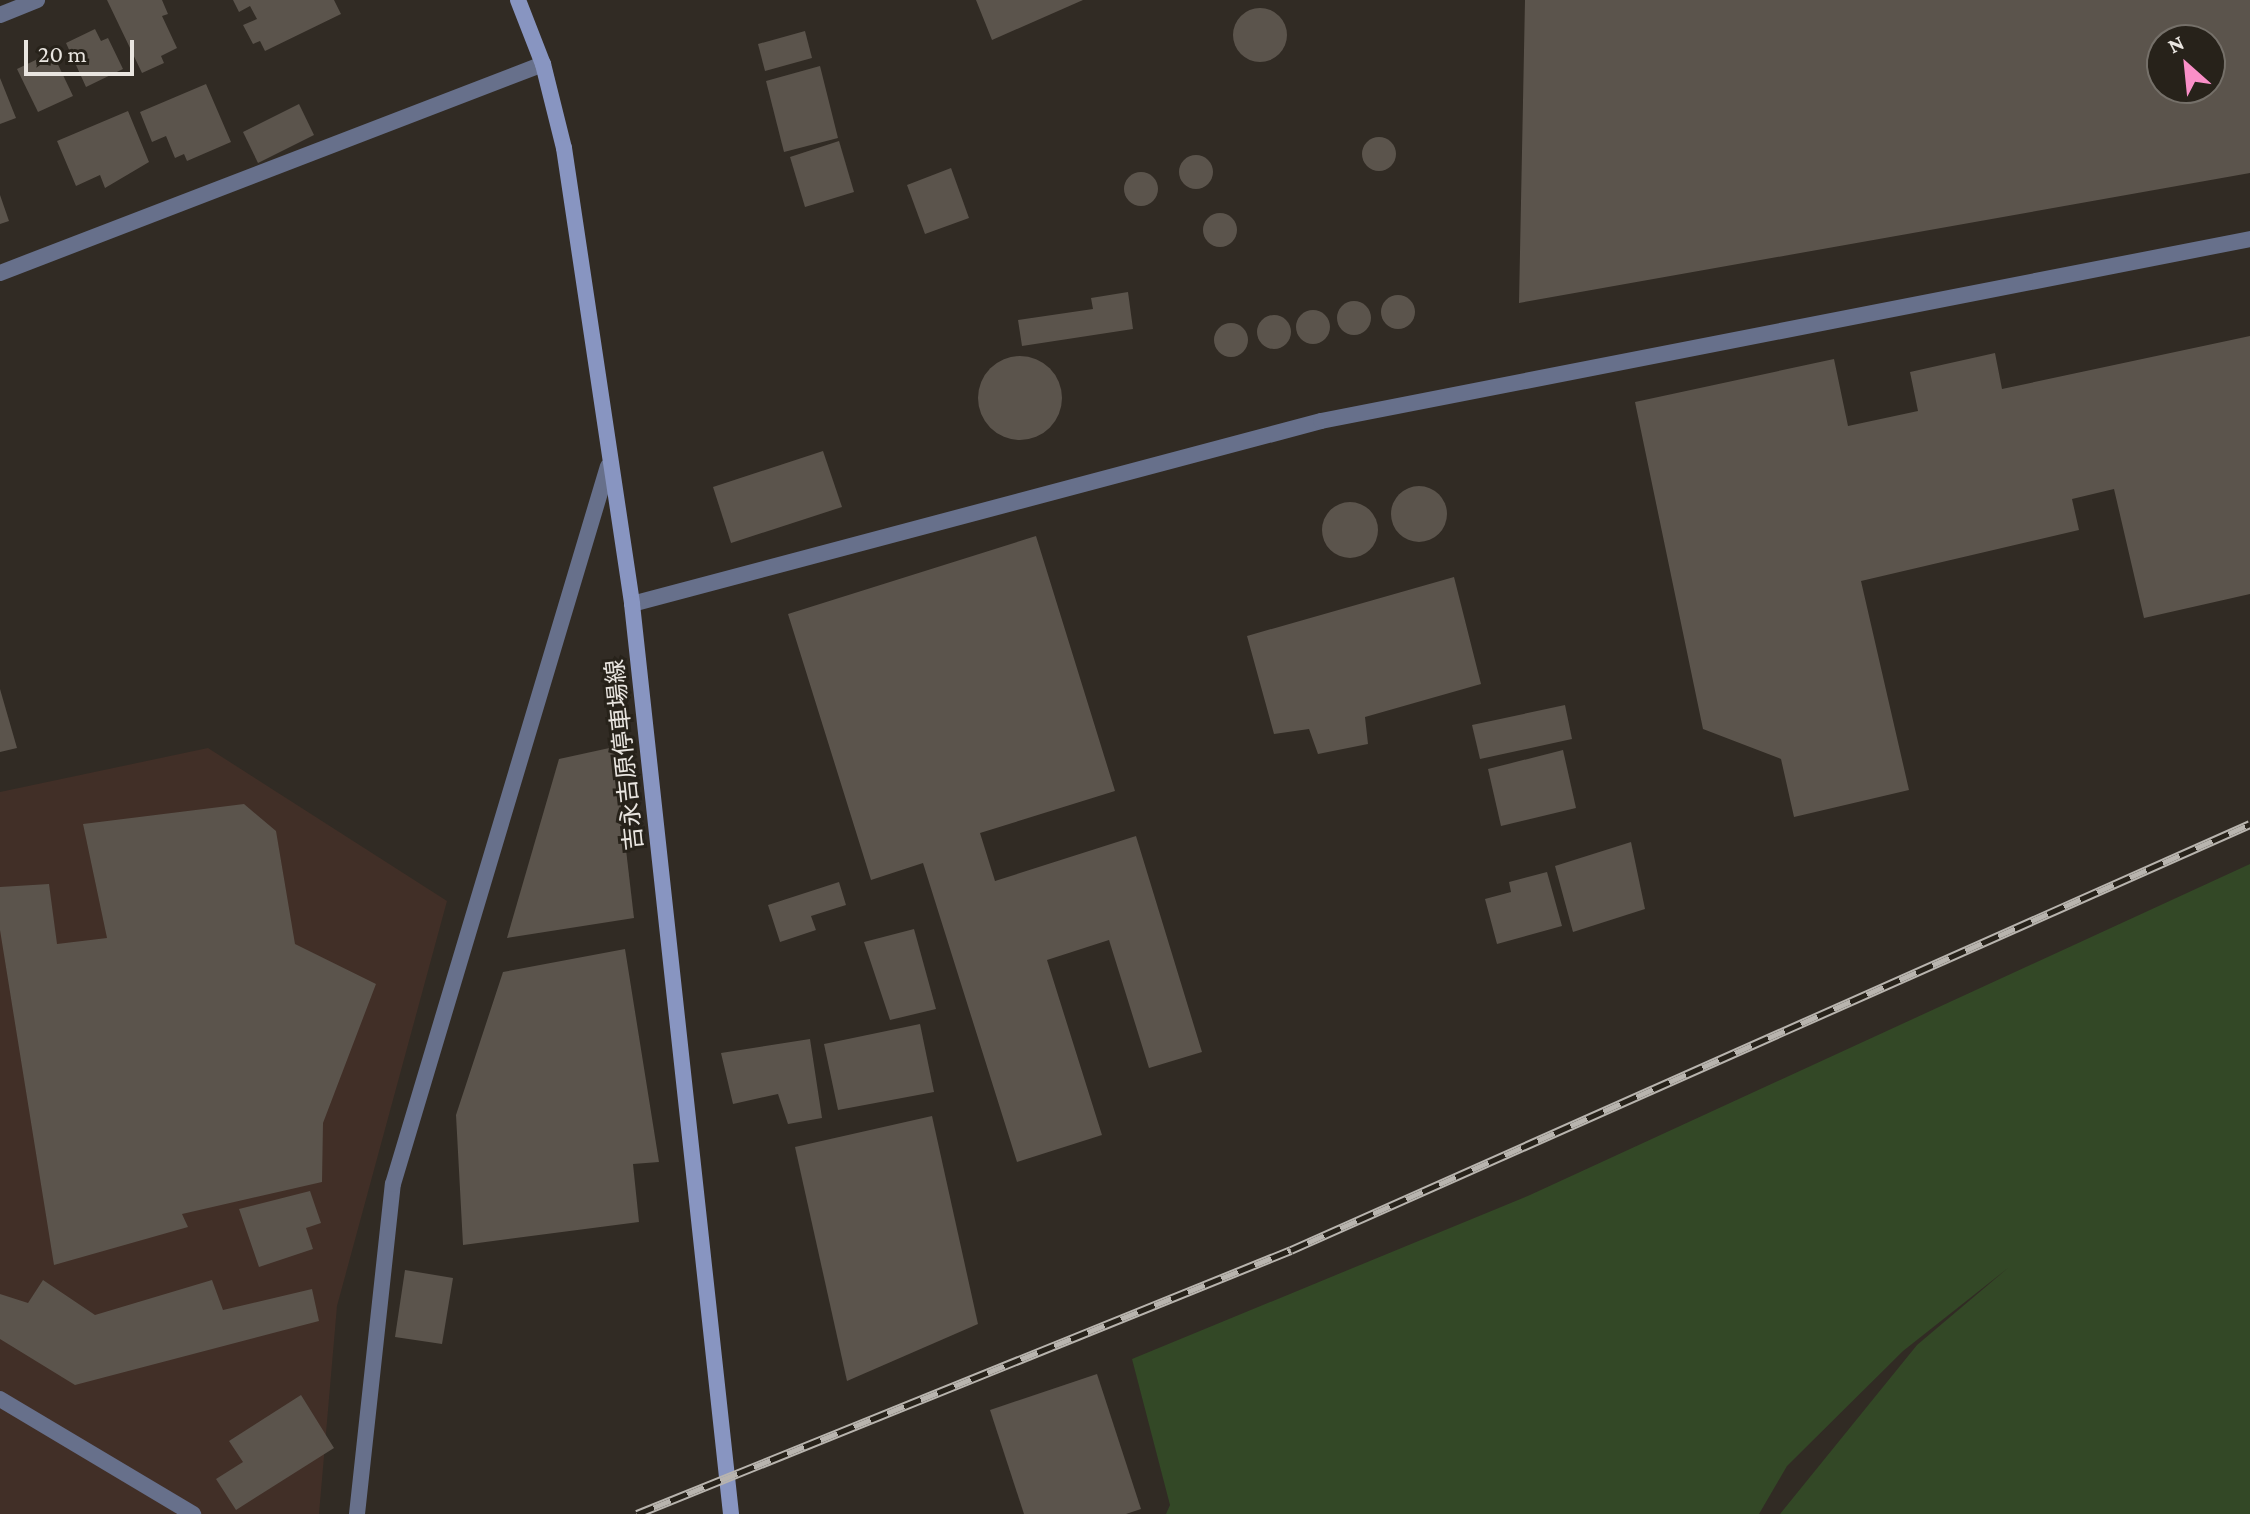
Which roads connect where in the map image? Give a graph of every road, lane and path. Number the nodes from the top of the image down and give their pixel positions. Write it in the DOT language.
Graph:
graph roads {
  1 [pos="37,0"];
  2 [pos="518,0"];
  3 [pos="0,15"];
  4 [pos="543,64"];
  5 [pos="2250,239"];
  6 [pos="0,273"];
  7 [pos="608,466"];
  8 [pos="632,604"];
  9 [pos="0,1399"];
  10 [pos="193,1514"];
  11 [pos="357,1514"];
  12 [pos="731,1514"];
  1 -- 3 [label="street"];
  2 -- 4 [label="main road, 吉永吉原停車場線"];
  4 -- 6 [label="street"];
  4 -- 7 [label="main road, 吉永吉原停車場線"];
  5 -- 8 [label="street"];
  7 -- 8 [label="main road, 吉永吉原停車場線"];
  7 -- 11 [label="street"];
  8 -- 12 [label="main road, 吉永吉原停車場線"];
  9 -- 10 [label="street"];
}
